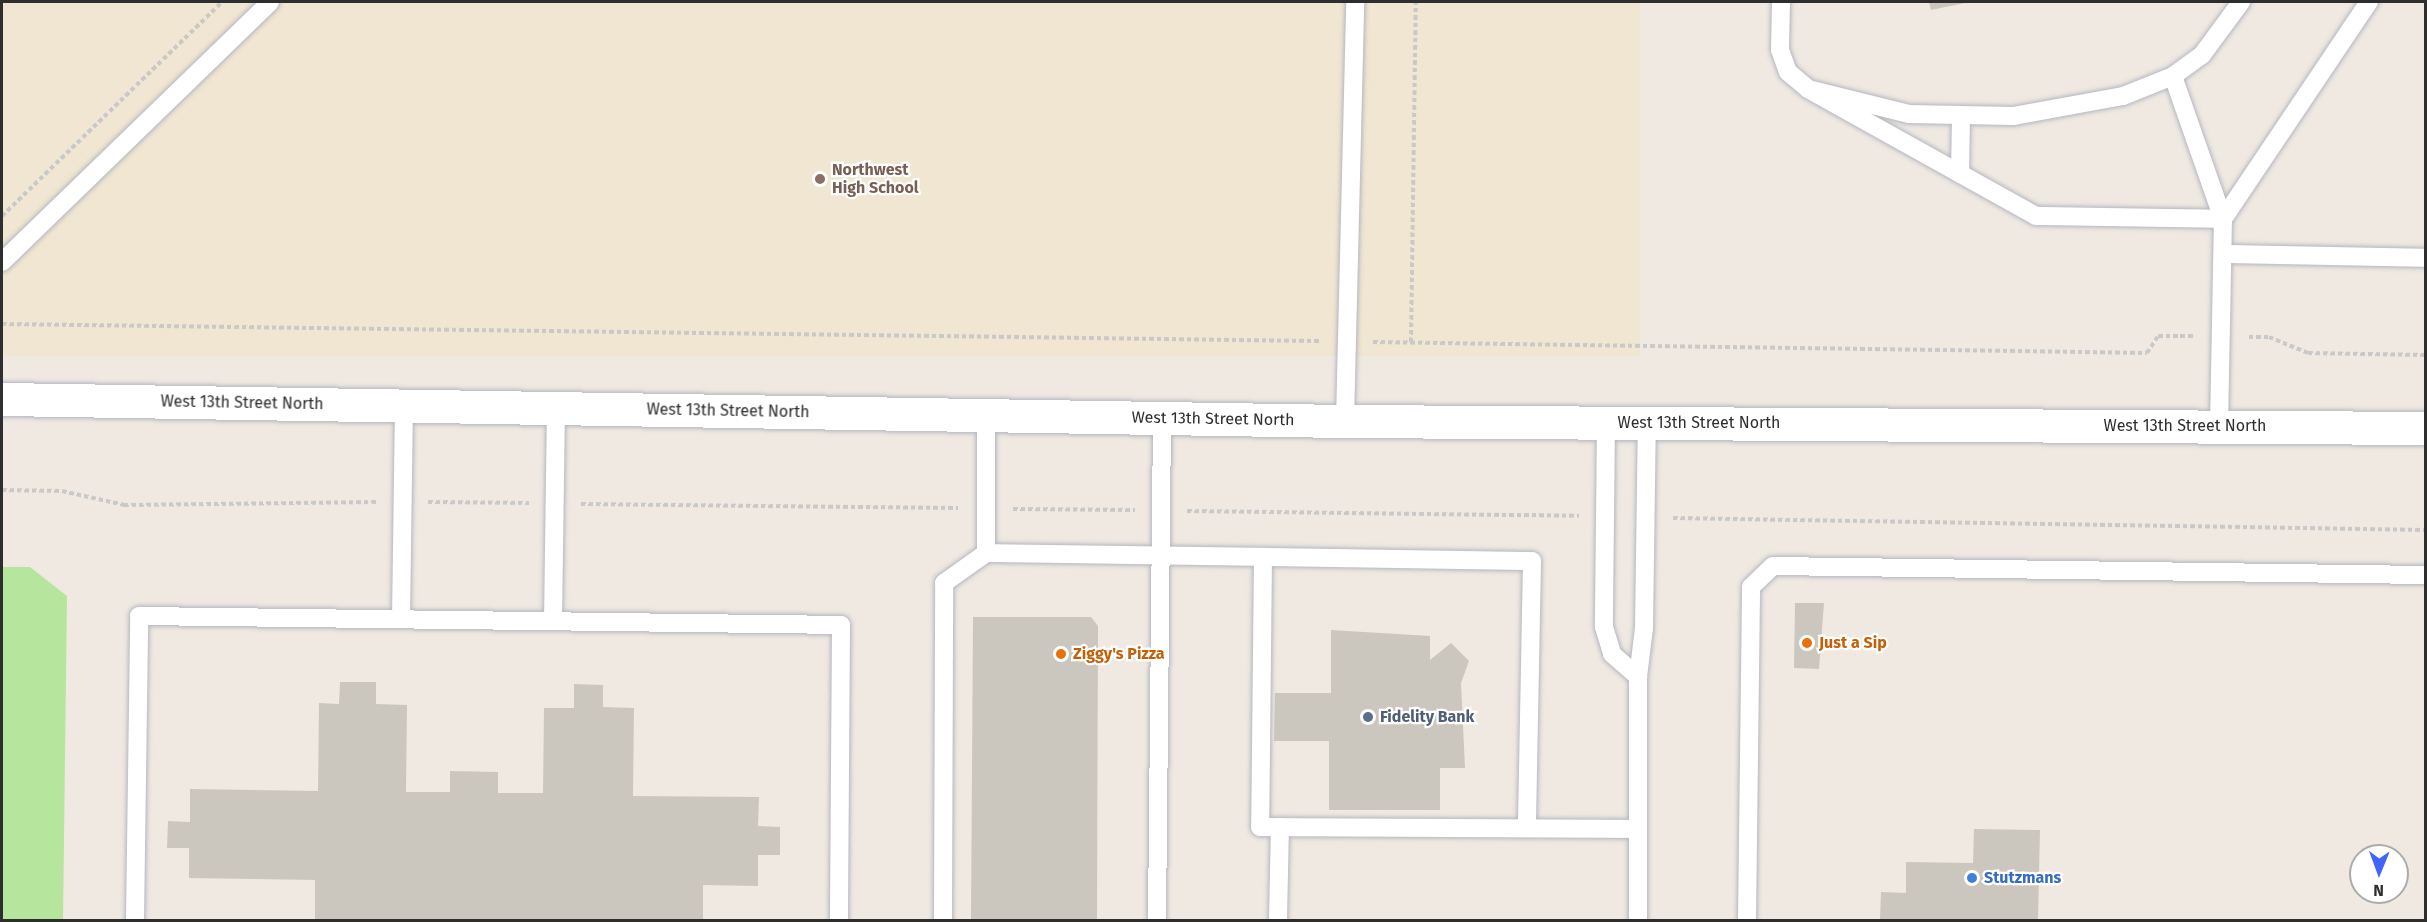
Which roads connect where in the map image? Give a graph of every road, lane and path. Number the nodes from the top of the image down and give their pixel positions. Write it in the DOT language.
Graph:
graph roads {
  1 [pos="222,2"];
  2 [pos="270,2"];
  3 [pos="1355,2"];
  4 [pos="1416,2"];
  5 [pos="1781,2"];
  6 [pos="2241,2"];
  7 [pos="2369,2"];
  8 [pos="2173,76"];
  9 [pos="1808,89"];
  10 [pos="1961,116"];
  11 [pos="1960,174"];
  12 [pos="2,216"];
  13 [pos="2223,219"];
  14 [pos="2223,254"];
  15 [pos="2426,258"];
  16 [pos="2,262"];
  17 [pos="2,324"];
  18 [pos="2221,336"];
  19 [pos="1346,341"];
  20 [pos="1411,342"];
  21 [pos="2426,355"];
  22 [pos="2,399"];
  23 [pos="404,405"];
  24 [pos="556,408"];
  25 [pos="986,415"];
  26 [pos="1162,418"];
  27 [pos="1345,421"];
  28 [pos="1606,422"];
  29 [pos="1647,423"];
  30 [pos="2219,426"];
  31 [pos="2426,428"];
  32 [pos="2,490"];
  33 [pos="403,502"];
  34 [pos="555,503"];
  35 [pos="986,508"];
  36 [pos="1161,510"];
  37 [pos="1605,516"];
  38 [pos="1646,517"];
  39 [pos="2426,530"];
  40 [pos="986,554"];
  41 [pos="1161,556"];
  42 [pos="1263,557"];
  43 [pos="2426,575"];
  44 [pos="401,619"];
  45 [pos="554,621"];
  46 [pos="1638,676"];
  47 [pos="1280,827"];
  48 [pos="1527,828"];
  49 [pos="1638,829"];
  50 [pos="135,921"];
  51 [pos="838,921"];
  52 [pos="943,921"];
  53 [pos="1157,921"];
  54 [pos="1278,921"];
  55 [pos="1638,921"];
  56 [pos="1747,921"];
  1 -- 12 [label="path"];
  2 -- 16 [label="lane"];
  3 -- 19 [label="lane"];
  4 -- 20 [label="path"];
  5 -- 9 [label="lane"];
  6 -- 8 [label="lane"];
  7 -- 13 [label="lane"];
  8 -- 10 [label="lane"];
  8 -- 13 [label="lane"];
  9 -- 10 [label="lane"];
  9 -- 11 [label="lane"];
  10 -- 11 [label="lane"];
  11 -- 13 [label="lane"];
  13 -- 14 [label="lane"];
  14 -- 15 [label="lane"];
  14 -- 18 [label="lane"];
  17 -- 19 [label="path"];
  18 -- 20 [label="path"];
  18 -- 21 [label="path"];
  18 -- 30 [label="lane"];
  19 -- 20 [label="path"];
  19 -- 27 [label="lane"];
  22 -- 23 [label="street, West 13th Street North"];
  23 -- 24 [label="street, West 13th Street North"];
  23 -- 33 [label="lane"];
  24 -- 25 [label="street, West 13th Street North"];
  24 -- 34 [label="lane"];
  25 -- 26 [label="street, West 13th Street North"];
  25 -- 35 [label="lane"];
  26 -- 27 [label="street, West 13th Street North"];
  26 -- 36 [label="lane"];
  27 -- 28 [label="street, West 13th Street North"];
  28 -- 29 [label="street, West 13th Street North"];
  28 -- 37 [label="lane"];
  29 -- 30 [label="street, West 13th Street North"];
  29 -- 38 [label="lane"];
  30 -- 31 [label="street, West 13th Street North"];
  32 -- 33 [label="path"];
  33 -- 34 [label="path"];
  33 -- 44 [label="lane"];
  34 -- 35 [label="path"];
  34 -- 45 [label="lane"];
  35 -- 36 [label="path"];
  35 -- 40 [label="lane"];
  36 -- 37 [label="path"];
  36 -- 41 [label="lane"];
  37 -- 46 [label="lane"];
  38 -- 39 [label="path"];
  38 -- 46 [label="lane"];
  40 -- 41 [label="lane"];
  40 -- 52 [label="lane"];
  41 -- 42 [label="lane"];
  41 -- 53 [label="lane"];
  42 -- 47 [label="lane"];
  42 -- 48 [label="lane"];
  43 -- 56 [label="lane"];
  44 -- 45 [label="lane"];
  44 -- 50 [label="lane"];
  45 -- 51 [label="lane"];
  46 -- 49 [label="lane"];
  47 -- 48 [label="lane"];
  47 -- 54 [label="lane"];
  48 -- 49 [label="lane"];
  49 -- 55 [label="lane"];
}
